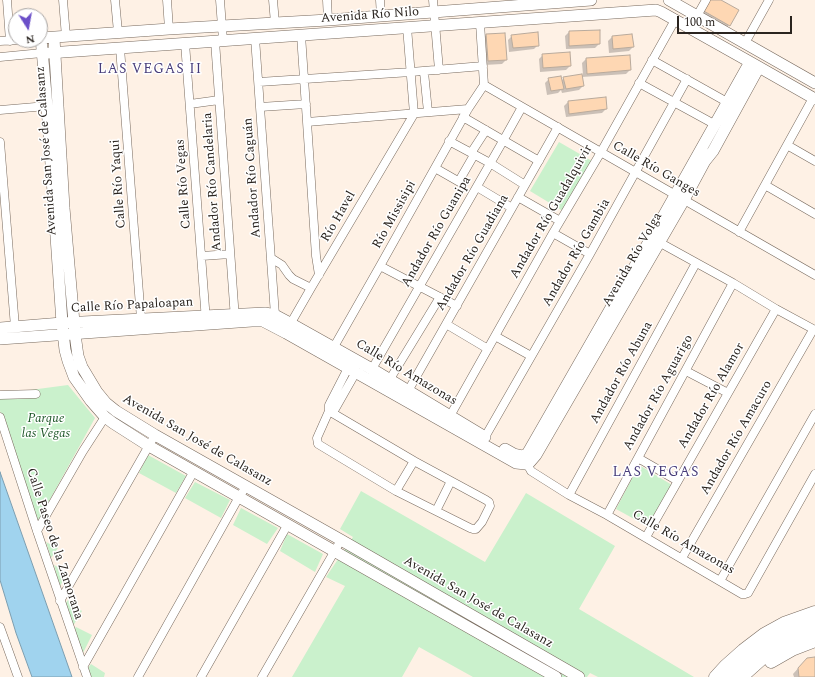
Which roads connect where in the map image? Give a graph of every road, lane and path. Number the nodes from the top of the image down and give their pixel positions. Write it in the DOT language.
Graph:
graph roads {
  1 [pos="63,0"];
  2 [pos="115,0"];
  3 [pos="166,0"];
  4 [pos="220,0"];
  5 [pos="274,0"];
  6 [pos="327,0"];
  7 [pos="380,0"];
  8 [pos="433,0"];
  9 [pos="592,0"];
  10 [pos="669,0"];
  11 [pos="769,0"];
  12 [pos="540,2"];
  13 [pos="487,4"];
  14 [pos="701,6"];
  15 [pos="434,12"];
  16 [pos="594,14"];
  17 [pos="381,16"];
  18 [pos="328,20"];
  19 [pos="675,20"];
  20 [pos="480,22"];
  21 [pos="275,23"];
  22 [pos="435,25"];
  23 [pos="222,26"];
  24 [pos="407,27"];
  25 [pos="169,29"];
  26 [pos="118,32"];
  27 [pos="301,35"];
  28 [pos="66,37"];
  29 [pos="48,38"];
  30 [pos="54,38"];
  31 [pos="255,38"];
  32 [pos="219,41"];
  33 [pos="185,43"];
  34 [pos="745,43"];
  35 [pos="41,48"];
  36 [pos="120,48"];
  37 [pos="55,52"];
  38 [pos="42,53"];
  39 [pos="0,56"];
  40 [pos="652,60"];
  41 [pos="754,64"];
  42 [pos="483,66"];
  43 [pos="439,70"];
  44 [pos="411,72"];
  45 [pos="424,72"];
  46 [pos="687,79"];
  47 [pos="304,80"];
  48 [pos="258,82"];
  49 [pos="639,83"];
  50 [pos="815,83"];
  51 [pos="484,86"];
  52 [pos="814,98"];
  53 [pos="219,100"];
  54 [pos="675,102"];
  55 [pos="727,102"];
  56 [pos="190,104"];
  57 [pos="306,104"];
  58 [pos="47,106"];
  59 [pos="260,107"];
  60 [pos="522,107"];
  61 [pos="468,109"];
  62 [pos="0,110"];
  63 [pos="428,112"];
  64 [pos="414,114"];
  65 [pos="463,117"];
  66 [pos="307,122"];
  67 [pos="714,124"];
  68 [pos="558,127"];
  69 [pos="486,130"];
  70 [pos="449,141"];
  71 [pos="503,141"];
  72 [pos="0,142"];
  73 [pos="787,145"];
  74 [pos="601,152"];
  75 [pos="473,154"];
  76 [pos="538,161"];
  77 [pos="815,161"];
  78 [pos="1,162"];
  79 [pos="490,164"];
  80 [pos="435,168"];
  81 [pos="636,173"];
  82 [pos="525,185"];
  83 [pos="764,185"];
  84 [pos="477,187"];
  85 [pos="518,197"];
  86 [pos="680,197"];
  87 [pos="512,208"];
  88 [pos="815,214"];
  89 [pos="3,216"];
  90 [pos="560,220"];
  91 [pos="739,232"];
  92 [pos="553,233"];
  93 [pos="655,240"];
  94 [pos="230,254"];
  95 [pos="590,254"];
  96 [pos="202,256"];
  97 [pos="271,258"];
  98 [pos="696,264"];
  99 [pos="380,266"];
  100 [pos="319,275"];
  101 [pos="815,275"];
  102 [pos="733,283"];
  103 [pos="420,286"];
  104 [pos="311,288"];
  105 [pos="440,297"];
  106 [pos="456,306"];
  107 [pos="776,309"];
  108 [pos="268,316"];
  109 [pos="235,318"];
  110 [pos="141,319"];
  111 [pos="206,320"];
  112 [pos="446,324"];
  113 [pos="15,327"];
  114 [pos="0,328"];
  115 [pos="288,328"];
  116 [pos="69,329"];
  117 [pos="814,330"];
  118 [pos="495,336"];
  119 [pos="0,339"];
  120 [pos="488,349"];
  121 [pos="331,352"];
  122 [pos="531,356"];
  123 [pos="372,369"];
  124 [pos="352,370"];
  125 [pos="686,371"];
  126 [pos="390,379"];
  127 [pos="408,391"];
  128 [pos="728,393"];
  129 [pos="36,394"];
  130 [pos="0,396"];
  131 [pos="418,402"];
  132 [pos="329,411"];
  133 [pos="815,414"];
  134 [pos="450,416"];
  135 [pos="0,417"];
  136 [pos="105,417"];
  137 [pos="155,435"];
  138 [pos="485,437"];
  139 [pos="149,446"];
  140 [pos="638,458"];
  141 [pos="414,460"];
  142 [pos="525,460"];
  143 [pos="194,471"];
  144 [pos="815,474"];
  145 [pos="451,480"];
  146 [pos="678,481"];
  147 [pos="246,487"];
  148 [pos="396,490"];
  149 [pos="569,495"];
  150 [pos="239,497"];
  151 [pos="436,511"];
  152 [pos="607,515"];
  153 [pos="288,524"];
  154 [pos="37,531"];
  155 [pos="646,537"];
  156 [pos="341,540"];
  157 [pos="334,551"];
  158 [pos="682,558"];
  159 [pos="720,581"];
  160 [pos="435,594"];
  161 [pos="60,601"];
  162 [pos="429,605"];
  163 [pos="815,612"];
  164 [pos="815,622"];
  165 [pos="1,632"];
  166 [pos="815,632"];
  167 [pos="815,641"];
  168 [pos="83,667"];
  169 [pos="18,677"];
  170 [pos="86,677"];
  171 [pos="138,677"];
  172 [pos="200,677"];
  173 [pos="262,677"];
  174 [pos="556,677"];
  175 [pos="579,677"];
  176 [pos="715,677"];
  177 [pos="727,677"];
  178 [pos="742,677"];
  179 [pos="751,677"];
  1 -- 28 [label="street"];
  2 -- 26 [label="street"];
  3 -- 25 [label="street"];
  4 -- 23 [label="street, Andador Río Candelaria"];
  5 -- 21 [label="street"];
  6 -- 18 [label="street"];
  7 -- 17 [label="street"];
  8 -- 15 [label="street"];
  9 -- 12 [label="street, Avenida Río Nilo"];
  9 -- 16 [label="street"];
  10 -- 14 [label="street"];
  11 -- 34 [label="street"];
  12 -- 13 [label="street, Avenida Río Nilo"];
  13 -- 15 [label="street, Avenida Río Nilo"];
  14 -- 34 [label="street"];
  15 -- 17 [label="street, Avenida Río Nilo"];
  15 -- 22 [label="street"];
  16 -- 19 [label="street, Avenida Río Nilo"];
  16 -- 20 [label="street, Avenida Río Nilo"];
  17 -- 18 [label="street, Avenida Río Nilo"];
  18 -- 21 [label="street, Avenida Río Nilo"];
  19 -- 40 [label="street, Andador Río Guadalquivir"];
  19 -- 41 [label="street, Avenida Río Nilo"];
  20 -- 22 [label="street, Avenida Río Nilo"];
  20 -- 42 [label="street"];
  21 -- 23 [label="street, Avenida Río Nilo"];
  22 -- 24 [label="street, Avenida Río Nilo"];
  22 -- 43 [label="street"];
  23 -- 25 [label="street, Avenida Río Nilo"];
  23 -- 32 [label="street, Andador Río Candelaria"];
  24 -- 27 [label="street, Avenida Río Nilo"];
  24 -- 44 [label="street"];
  25 -- 26 [label="street, Avenida Río Nilo"];
  26 -- 28 [label="street, Avenida Río Nilo"];
  27 -- 31 [label="street, Avenida Río Nilo"];
  27 -- 47 [label="street"];
  28 -- 30 [label="street, Avenida Río Nilo"];
  29 -- 30 [label="street, Avenida Río Nilo"];
  30 -- 37 [label="street, Avenida San José de Calasanz"];
  31 -- 32 [label="street, Avenida Río Nilo"];
  31 -- 48 [label="street, Andador Río Caguán"];
  32 -- 33 [label="street, Avenida Río Nilo"];
  32 -- 53 [label="street, Andador Río Candelaria"];
  33 -- 36 [label="street, Avenida Río Nilo"];
  33 -- 56 [label="street, Calle Río Vegas"];
  34 -- 50 [label="street"];
  35 -- 38 [label="street, Avenida San José de Calasanz"];
  36 -- 37 [label="street, Avenida Río Nilo"];
  36 -- 110 [label="street, Calle Río Yaqui"];
  37 -- 38 [label="street, Avenida Río Nilo"];
  37 -- 116 [label="street, Avenida San José de Calasanz"];
  38 -- 39 [label="street, Avenida Río Nilo"];
  38 -- 58 [label="street, Avenida San José de Calasanz"];
  40 -- 46 [label="street"];
  40 -- 49 [label="street, Andador Río Guadalquivir"];
  41 -- 52 [label="street, Avenida Río Nilo"];
  41 -- 55 [label="street, Avenida Río Volga"];
  41 -- 86 [label="street, Avenida Río Volga"];
  42 -- 43 [label="street"];
  42 -- 51 [label="street"];
  43 -- 45 [label="street"];
  44 -- 45 [label="street"];
  44 -- 47 [label="street"];
  44 -- 64 [label="street"];
  45 -- 63 [label="street"];
  46 -- 54 [label="street, Andador Río Gambia"];
  46 -- 55 [label="street"];
  47 -- 48 [label="street"];
  47 -- 57 [label="street"];
  48 -- 59 [label="street, Andador Río Caguán"];
  49 -- 54 [label="street"];
  49 -- 74 [label="street, Andador Río Guadalquivir"];
  51 -- 60 [label="street, Calle Río Ganges"];
  51 -- 61 [label="street, Río Missisipi"];
  52 -- 73 [label="street"];
  53 -- 56 [label="street"];
  53 -- 94 [label="street, Andador Río Candelaria"];
  54 -- 67 [label="street"];
  54 -- 81 [label="street, Andador Río Gambia"];
  55 -- 67 [label="street, Avenida Río Volga"];
  56 -- 96 [label="street, Calle Río Vegas"];
  57 -- 59 [label="street"];
  57 -- 66 [label="street"];
  58 -- 62 [label="street"];
  58 -- 116 [label="street, Avenida San José de Calasanz"];
  59 -- 97 [label="street, Andador Río Caguán"];
  60 -- 68 [label="street, Calle Río Ganges"];
  60 -- 71 [label="street, Andador Río Guanipa"];
  61 -- 63 [label="street"];
  61 -- 65 [label="street, Río Missisipi"];
  63 -- 64 [label="street"];
  64 -- 66 [label="street"];
  64 -- 100 [label="street, Río Havel"];
  65 -- 69 [label="street"];
  65 -- 70 [label="street, Río Missisipi"];
  66 -- 100 [label="street"];
  67 -- 86 [label="street, Avenida Río Volga"];
  68 -- 74 [label="street, Calle Río Ganges"];
  68 -- 76 [label="street, Andador Río Guadiana"];
  69 -- 71 [label="street"];
  69 -- 75 [label="street"];
  70 -- 75 [label="street"];
  70 -- 80 [label="street, Río Missisipi"];
  71 -- 76 [label="street"];
  71 -- 79 [label="street, Andador Río Guanipa"];
  72 -- 78 [label="street"];
  73 -- 77 [label="street"];
  73 -- 83 [label="street"];
  74 -- 81 [label="street, Calle Río Ganges"];
  74 -- 90 [label="street, Andador Río Guadalquivir"];
  75 -- 79 [label="street"];
  75 -- 80 [label="street"];
  76 -- 82 [label="street, Andador Río Guadiana"];
  78 -- 89 [label="street"];
  79 -- 82 [label="street"];
  79 -- 84 [label="street, Andador Río Guanipa"];
  80 -- 99 [label="street, Río Missisipi"];
  81 -- 86 [label="street, Calle Río Ganges"];
  81 -- 95 [label="street, Andador Río Gambia"];
  82 -- 85 [label="street, Andador Río Guadiana"];
  83 -- 88 [label="street"];
  83 -- 91 [label="street"];
  84 -- 87 [label="street"];
  84 -- 103 [label="street, Andador Río Guanipa"];
  85 -- 87 [label="street, Andador Río Guadiana"];
  85 -- 90 [label="street"];
  86 -- 91 [label="street, Calle Río Ganges"];
  86 -- 93 [label="street, Avenida Río Volga"];
  87 -- 106 [label="street, Andador Río Guadiana"];
  89 -- 113 [label="street"];
  90 -- 92 [label="street, Andador Río Guadalquivir"];
  91 -- 101 [label="street, Calle Río Ganges"];
  92 -- 95 [label="street"];
  92 -- 118 [label="street, Andador Río Guadalquivir"];
  93 -- 98 [label="street"];
  93 -- 142 [label="street, Avenida Río Volga"];
  94 -- 96 [label="street"];
  94 -- 109 [label="street, Andador Río Candelaria"];
  95 -- 122 [label="street, Andador Río Gambia"];
  96 -- 111 [label="street, Calle Río Vegas"];
  97 -- 104 [label="street"];
  97 -- 108 [label="street, Andador Río Caguán"];
  98 -- 102 [label="street"];
  98 -- 149 [label="street, Andador Río Abuna"];
  99 -- 103 [label="street"];
  99 -- 121 [label="street, Río Missisipi"];
  100 -- 104 [label="street, Río Havel"];
  102 -- 107 [label="street"];
  102 -- 125 [label="street, Andador Río Aguarigo"];
  103 -- 105 [label="street"];
  103 -- 123 [label="street, Andador Río Guanipa"];
  104 -- 115 [label="street, Río Havel"];
  105 -- 106 [label="street"];
  105 -- 126 [label="street"];
  106 -- 112 [label="street, Andador Río Guadiana"];
  107 -- 117 [label="street"];
  107 -- 128 [label="street, Andador Río Alamor"];
  108 -- 109 [label="street, Calle Río Papaloapan"];
  108 -- 115 [label="street, Calle Río Amazonas"];
  109 -- 111 [label="street, Calle Río Papaloapan"];
  110 -- 111 [label="street, Calle Río Papaloapan"];
  110 -- 116 [label="street, Calle Río Papaloapan"];
  111 -- 116 [label="street, Calle Río Papaloapan"];
  112 -- 120 [label="street"];
  112 -- 127 [label="street, Andador Río Guadiana"];
  113 -- 114 [label="street, Calle Río Papaloapan"];
  113 -- 116 [label="street, Calle Río Papaloapan"];
  115 -- 121 [label="street, Calle Río Amazonas"];
  116 -- 119 [label="street, Calle Río Papaloapan"];
  116 -- 136 [label="street, Avenida San José de Calasanz"];
  116 -- 137 [label="street, Avenida San José de Calasanz"];
  117 -- 158 [label="street, Andador Río Amacuro"];
  118 -- 120 [label="street, Andador Río Guadalquivir"];
  118 -- 122 [label="street"];
  120 -- 134 [label="street, Andador Río Guadalquivir"];
  121 -- 123 [label="street, Calle Río Amazonas"];
  121 -- 124 [label="street, Calle Río Amazonas"];
  122 -- 138 [label="street, Andador Río Gambia"];
  123 -- 126 [label="street, Calle Río Amazonas"];
  124 -- 131 [label="street, Calle Río Amazonas"];
  124 -- 132 [label="street"];
  125 -- 128 [label="street"];
  125 -- 140 [label="street, Andador Río Aguarigo"];
  126 -- 127 [label="street, Calle Río Amazonas"];
  127 -- 131 [label="street, Calle Río Amazonas"];
  128 -- 146 [label="street, Andador Río Alamor"];
  129 -- 130 [label="street"];
  131 -- 134 [label="street, Calle Río Amazonas"];
  131 -- 142 [label="street, Calle Río Amazonas"];
  132 -- 141 [label="street"];
  132 -- 148 [label="street"];
  133 -- 159 [label="street"];
  134 -- 138 [label="street, Calle Río Amazonas"];
  135 -- 154 [label="street, Calle Paseo de la Zamorana"];
  136 -- 139 [label="street, Avenida San José de Calasanz"];
  136 -- 154 [label="street"];
  137 -- 139 [label="street"];
  137 -- 147 [label="street, Avenida San José de Calasanz"];
  138 -- 142 [label="street, Calle Río Amazonas"];
  139 -- 143 [label="street, Avenida San José de Calasanz"];
  139 -- 161 [label="street"];
  140 -- 146 [label="street"];
  140 -- 152 [label="street, Andador Río Aguarigo"];
  141 -- 145 [label="street"];
  141 -- 148 [label="street"];
  142 -- 149 [label="street, Calle Río Amazonas"];
  143 -- 150 [label="street, Avenida San José de Calasanz"];
  143 -- 168 [label="street"];
  144 -- 159 [label="street, Calle Río Amazonas"];
  145 -- 151 [label="street"];
  145 -- 151 [label="street"];
  146 -- 155 [label="street, Andador Río Alamor"];
  147 -- 150 [label="street"];
  147 -- 156 [label="street, Avenida San José de Calasanz"];
  148 -- 151 [label="street"];
  149 -- 152 [label="street, Calle Río Amazonas"];
  150 -- 153 [label="street, Avenida San José de Calasanz"];
  150 -- 171 [label="street"];
  152 -- 155 [label="street, Calle Río Amazonas"];
  153 -- 157 [label="street, Avenida San José de Calasanz"];
  153 -- 172 [label="street"];
  154 -- 161 [label="street, Calle Paseo de la Zamorana"];
  155 -- 158 [label="street, Calle Río Amazonas"];
  156 -- 157 [label="street"];
  156 -- 160 [label="street, Avenida San José de Calasanz"];
  157 -- 162 [label="street, Avenida San José de Calasanz"];
  157 -- 173 [label="street"];
  158 -- 159 [label="street, Calle Río Amazonas"];
  160 -- 162 [label="street"];
  160 -- 175 [label="street, Avenida San José de Calasanz"];
  161 -- 168 [label="street, Calle Paseo de la Zamorana"];
  162 -- 174 [label="street, Avenida San José de Calasanz"];
  163 -- 176 [label="main road"];
  164 -- 177 [label="main road"];
  165 -- 169 [label="street"];
  166 -- 178 [label="main road"];
  167 -- 179 [label="main road"];
  168 -- 170 [label="street, Calle Paseo de la Zamorana"];
}
